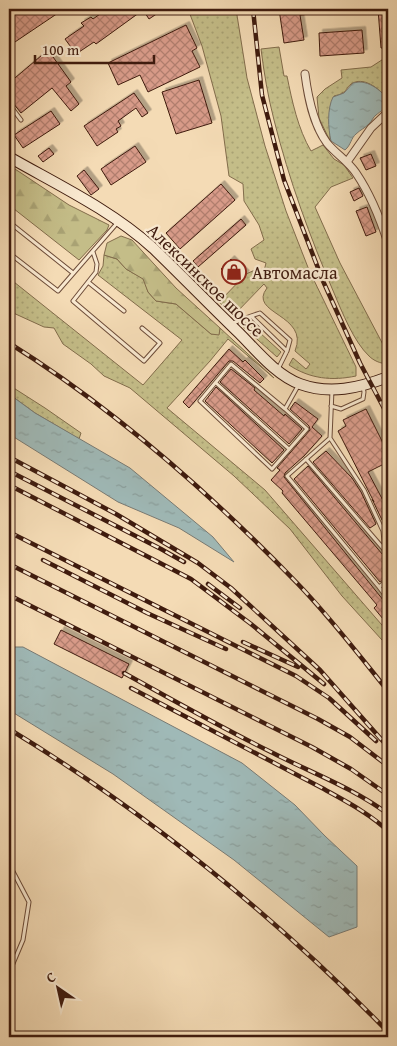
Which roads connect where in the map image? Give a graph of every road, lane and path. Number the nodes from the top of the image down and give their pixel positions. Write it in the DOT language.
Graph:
graph roads {
  1 [pos="305,74"];
  2 [pos="9,104"];
  3 [pos="388,112"];
  4 [pos="22,120"];
  5 [pos="9,158"];
  6 [pos="347,162"];
  7 [pos="9,222"];
  8 [pos="119,222"];
  9 [pos="388,243"];
  10 [pos="93,252"];
  11 [pos="9,253"];
  12 [pos="73,274"];
  13 [pos="88,282"];
  14 [pos="124,311"];
  15 [pos="251,316"];
  16 [pos="230,325"];
  17 [pos="142,328"];
  18 [pos="287,351"];
  19 [pos="278,370"];
  20 [pos="388,377"];
  21 [pos="216,383"];
  22 [pos="299,384"];
  23 [pos="363,386"];
  24 [pos="332,390"];
  25 [pos="331,406"];
  26 [pos="284,408"];
  27 [pos="330,438"];
  28 [pos="289,449"];
  29 [pos="306,459"];
  30 [pos="387,552"];
  31 [pos="388,580"];
  32 [pos="379,587"];
  33 [pos="388,599"];
  34 [pos="9,864"];
  35 [pos="9,973"];
  1 -- 6 [label="street"];
  2 -- 4 [label="lane"];
  3 -- 6 [label="street"];
  5 -- 8 [label="main road, Алексинское шоссе"];
  6 -- 9 [label="street"];
  7 -- 12 [label="lane"];
  8 -- 10 [label="lane"];
  8 -- 16 [label="main road, Алексинское шоссе"];
  10 -- 12 [label="lane"];
  10 -- 13 [label="lane"];
  11 -- 12 [label="lane"];
  13 -- 14 [label="lane"];
  13 -- 17 [label="lane"];
  15 -- 16 [label="lane"];
  15 -- 18 [label="lane"];
  15 -- 18 [label="lane"];
  16 -- 19 [label="main road, Алексинское шоссе"];
  18 -- 19 [label="lane"];
  19 -- 22 [label="main road, Алексинское шоссе"];
  20 -- 23 [label="main road, Алексинское шоссе"];
  21 -- 26 [label="lane"];
  21 -- 28 [label="lane"];
  21 -- 28 [label="lane"];
  22 -- 24 [label="main road, Алексинское шоссе"];
  22 -- 26 [label="lane"];
  23 -- 24 [label="main road, Алексинское шоссе"];
  23 -- 25 [label="lane"];
  24 -- 25 [label="lane"];
  25 -- 27 [label="lane"];
  26 -- 28 [label="lane"];
  27 -- 29 [label="lane"];
  27 -- 30 [label="lane"];
  29 -- 30 [label="lane"];
  29 -- 32 [label="lane"];
  31 -- 32 [label="lane"];
  32 -- 33 [label="lane"];
  34 -- 35 [label="lane"];
}
